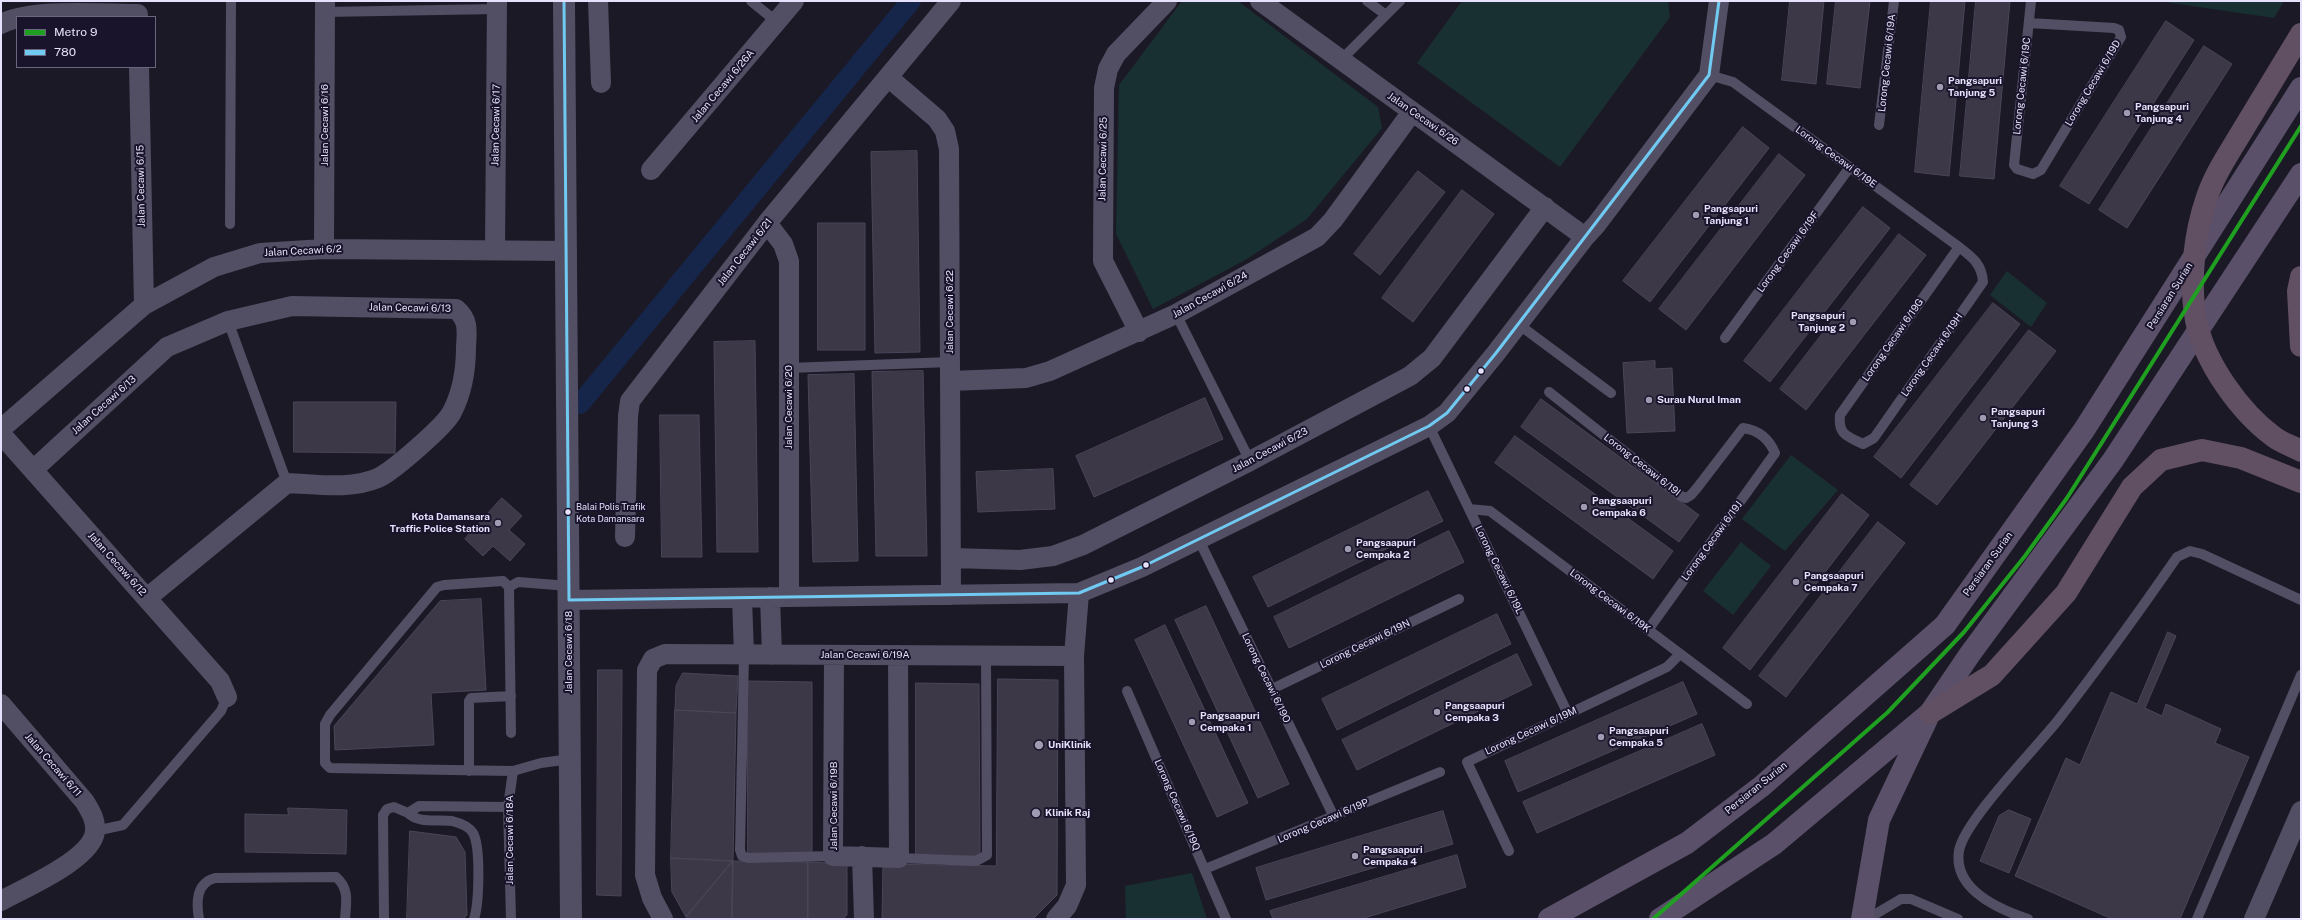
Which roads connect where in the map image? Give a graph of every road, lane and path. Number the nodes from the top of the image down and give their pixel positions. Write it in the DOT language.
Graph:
graph roads {
  1 [pos="231,1"];
  2 [pos="564,1"];
  3 [pos="598,1"];
  4 [pos="751,1"];
  5 [pos="794,1"];
  6 [pos="951,1"];
  7 [pos="1167,1"];
  8 [pos="1260,1"];
  9 [pos="1367,1"];
  10 [pos="1400,1"];
  11 [pos="1719,1"];
  12 [pos="1894,1"];
  13 [pos="2031,1"];
  14 [pos="497,5"];
  15 [pos="325,6"];
  16 [pos="138,11"];
  17 [pos="1386,15"];
  18 [pos="22,16"];
  19 [pos="16,17"];
  20 [pos="777,22"];
  21 [pos="2029,23"];
  22 [pos="1,24"];
  23 [pos="2301,34"];
  24 [pos="1341,60"];
  25 [pos="139,68"];
  26 [pos="1709,75"];
  27 [pos="888,77"];
  28 [pos="601,83"];
  29 [pos="2301,88"];
  30 [pos="1412,112"];
  31 [pos="1880,125"];
  32 [pos="1850,167"];
  33 [pos="2017,169"];
  34 [pos="651,170"];
  35 [pos="2298,182"];
  36 [pos="1545,207"];
  37 [pos="767,223"];
  38 [pos="230,224"];
  39 [pos="1585,236"];
  40 [pos="1959,247"];
  41 [pos="324,249"];
  42 [pos="495,250"];
  43 [pos="567,251"];
  44 [pos="2301,277"];
  45 [pos="144,305"];
  46 [pos="1176,314"];
  47 [pos="228,321"];
  48 [pos="1518,324"];
  49 [pos="1139,332"];
  50 [pos="1725,338"];
  51 [pos="2301,346"];
  52 [pos="789,368"];
  53 [pos="950,371"];
  54 [pos="1549,392"];
  55 [pos="1612,393"];
  56 [pos="1429,426"];
  57 [pos="1,429"];
  58 [pos="1,434"];
  59 [pos="1844,436"];
  60 [pos="2301,451"];
  61 [pos="1775,453"];
  62 [pos="1250,461"];
  63 [pos="33,470"];
  64 [pos="2301,482"];
  65 [pos="287,483"];
  66 [pos="1469,509"];
  67 [pos="625,537"];
  68 [pos="1198,540"];
  69 [pos="952,565"];
  70 [pos="509,587"];
  71 [pos="569,593"];
  72 [pos="1079,593"];
  73 [pos="951,594"];
  74 [pos="780,597"];
  75 [pos="148,598"];
  76 [pos="742,598"];
  77 [pos="1459,598"];
  78 [pos="2301,600"];
  79 [pos="1648,630"];
  80 [pos="1680,654"];
  81 [pos="744,655"];
  82 [pos="772,655"];
  83 [pos="834,655"];
  84 [pos="898,655"];
  85 [pos="986,656"];
  86 [pos="1074,656"];
  87 [pos="2301,675"];
  88 [pos="1272,689"];
  89 [pos="1127,691"];
  90 [pos="511,696"];
  91 [pos="227,697"];
  92 [pos="1,704"];
  93 [pos="1747,704"];
  94 [pos="1930,713"];
  95 [pos="1568,714"];
  96 [pos="511,733"];
  97 [pos="570,759"];
  98 [pos="470,771"];
  99 [pos="513,772"];
  100 [pos="1440,772"];
  101 [pos="508,807"];
  102 [pos="408,813"];
  103 [pos="1334,817"];
  104 [pos="2299,820"];
  105 [pos="95,831"];
  106 [pos="1508,851"];
  107 [pos="833,856"];
  108 [pos="862,856"];
  109 [pos="900,858"];
  110 [pos="1205,870"];
  111 [pos="1,901"];
  112 [pos="199,919"];
  113 [pos="345,919"];
  114 [pos="384,919"];
  115 [pos="474,919"];
  116 [pos="511,919"];
  117 [pos="570,919"];
  118 [pos="663,919"];
  119 [pos="864,919"];
  120 [pos="1056,919"];
  121 [pos="1226,919"];
  122 [pos="1549,919"];
  123 [pos="1660,919"];
  124 [pos="1862,919"];
  125 [pos="1867,919"];
  126 [pos="1958,919"];
  127 [pos="2028,919"];
  128 [pos="2197,919"];
  129 [pos="2254,919"];
  1 -- 38 [label="lane"];
  2 -- 43 [label="street, Jalan Cecawi 6/18"];
  3 -- 28 [label="street"];
  4 -- 20 [label="lane"];
  5 -- 20 [label="street, Jalan Cecawi 6/26A"];
  6 -- 27 [label="street, Jalan Cecawi 6/21"];
  7 -- 49 [label="street, Jalan Cecawi 6/25"];
  8 -- 24 [label="street, Jalan Cecawi 6/26"];
  9 -- 17 [label="lane"];
  10 -- 17 [label="lane"];
  11 -- 26 [label="street"];
  12 -- 31 [label="lane, Lorong Cecawi 6/19A"];
  13 -- 21 [label="lane, Lorong Cecawi 6/19C"];
  14 -- 15 [label="lane"];
  14 -- 42 [label="street, Jalan Cecawi 6/17"];
  15 -- 41 [label="street, Jalan Cecawi 6/16"];
  16 -- 18 [label="street"];
  17 -- 24 [label="lane"];
  19 -- 22 [label="street"];
  20 -- 34 [label="street, Jalan Cecawi 6/26A"];
  21 -- 33 [label="lane, Lorong Cecawi 6/19C"];
  21 -- 33 [label="lane, Lorong Cecawi 6/19D"];
  23 -- 60 [label="highway, bridge"];
  24 -- 30 [label="street, Jalan Cecawi 6/26"];
  25 -- 45 [label="street, Jalan Cecawi 6/15"];
  26 -- 32 [label="lane, Lorong Cecawi 6/19E"];
  26 -- 39 [label="street"];
  27 -- 37 [label="street, Jalan Cecawi 6/21"];
  27 -- 53 [label="street, Jalan Cecawi 6/22"];
  29 -- 122 [label="main road, Persiaran Surian"];
  30 -- 36 [label="street, Jalan Cecawi 6/26"];
  30 -- 46 [label="street, Jalan Cecawi 6/24"];
  32 -- 40 [label="lane, Lorong Cecawi 6/19E"];
  32 -- 50 [label="lane, Lorong Cecawi 6/19F"];
  35 -- 94 [label="main road"];
  36 -- 39 [label="street, Jalan Cecawi 6/26"];
  36 -- 62 [label="street, Jalan Cecawi 6/23"];
  37 -- 52 [label="street, Jalan Cecawi 6/20"];
  37 -- 67 [label="street, Jalan Cecawi 6/21"];
  39 -- 48 [label="street"];
  40 -- 59 [label="lane, Lorong Cecawi 6/19G"];
  40 -- 59 [label="lane, Lorong Cecawi 6/19H"];
  41 -- 42 [label="street, Jalan Cecawi 6/2"];
  41 -- 45 [label="street, Jalan Cecawi 6/2"];
  42 -- 43 [label="street, Jalan Cecawi 6/2"];
  43 -- 71 [label="street, Jalan Cecawi 6/18"];
  44 -- 51 [label="highway"];
  45 -- 57 [label="street, Jalan Cecawi 6/2"];
  46 -- 49 [label="street, Jalan Cecawi 6/24"];
  46 -- 62 [label="lane"];
  47 -- 63 [label="street, Jalan Cecawi 6/13"];
  47 -- 65 [label="lane"];
  47 -- 65 [label="street, Jalan Cecawi 6/13"];
  48 -- 55 [label="lane"];
  48 -- 56 [label="street"];
  49 -- 53 [label="street, Jalan Cecawi 6/24"];
  52 -- 53 [label="lane"];
  52 -- 74 [label="street, Jalan Cecawi 6/20"];
  53 -- 69 [label="street, Jalan Cecawi 6/22"];
  54 -- 61 [label="lane, Lorong Cecawi 6/19I"];
  56 -- 66 [label="lane, Lorong Cecawi 6/19L"];
  56 -- 68 [label="street"];
  58 -- 63 [label="street, Jalan Cecawi 6/12"];
  61 -- 79 [label="lane, Lorong Cecawi 6/19J"];
  62 -- 69 [label="street, Jalan Cecawi 6/23"];
  63 -- 75 [label="street, Jalan Cecawi 6/12"];
  64 -- 94 [label="highway"];
  65 -- 75 [label="street"];
  66 -- 79 [label="lane, Lorong Cecawi 6/19K"];
  66 -- 95 [label="lane, Lorong Cecawi 6/19L"];
  68 -- 72 [label="street"];
  68 -- 88 [label="lane, Lorong Cecawi 6/19O"];
  69 -- 73 [label="street"];
  70 -- 71 [label="lane"];
  70 -- 90 [label="lane"];
  70 -- 98 [label="lane"];
  71 -- 76 [label="street"];
  71 -- 97 [label="street, Jalan Cecawi 6/18"];
  72 -- 73 [label="street"];
  72 -- 86 [label="street"];
  73 -- 74 [label="street"];
  74 -- 76 [label="street"];
  74 -- 82 [label="street, Jalan Cecawi 6/20"];
  75 -- 91 [label="street, Jalan Cecawi 6/12"];
  76 -- 81 [label="street"];
  77 -- 88 [label="lane, Lorong Cecawi 6/19N"];
  78 -- 127 [label="lane"];
  79 -- 80 [label="lane, Lorong Cecawi 6/19K"];
  80 -- 93 [label="lane, Lorong Cecawi 6/19K"];
  80 -- 95 [label="lane, Lorong Cecawi 6/19M"];
  81 -- 82 [label="street, Jalan Cecawi 6/19A"];
  81 -- 107 [label="lane"];
  81 -- 118 [label="street, Jalan Cecawi 6/19A"];
  82 -- 83 [label="street, Jalan Cecawi 6/19A"];
  83 -- 84 [label="street, Jalan Cecawi 6/19A"];
  83 -- 107 [label="street, Jalan Cecawi 6/19B"];
  84 -- 85 [label="street, Jalan Cecawi 6/19A"];
  84 -- 109 [label="street"];
  85 -- 86 [label="street, Jalan Cecawi 6/19A"];
  85 -- 109 [label="lane"];
  86 -- 120 [label="street"];
  87 -- 128 [label="lane"];
  88 -- 103 [label="lane, Lorong Cecawi 6/19O"];
  89 -- 110 [label="lane, Lorong Cecawi 6/19Q"];
  90 -- 96 [label="lane"];
  90 -- 98 [label="lane"];
  91 -- 105 [label="lane"];
  92 -- 105 [label="street, Jalan Cecawi 6/11"];
  94 -- 123 [label="main road"];
  94 -- 124 [label="main road"];
  95 -- 106 [label="lane, Lorong Cecawi 6/19M"];
  97 -- 99 [label="lane"];
  97 -- 117 [label="street, Jalan Cecawi 6/18"];
  98 -- 99 [label="lane"];
  99 -- 101 [label="lane, Jalan Cecawi 6/18A"];
  100 -- 103 [label="lane, Lorong Cecawi 6/19P"];
  101 -- 102 [label="lane"];
  101 -- 116 [label="lane, Jalan Cecawi 6/18A"];
  102 -- 114 [label="lane"];
  102 -- 115 [label="lane"];
  103 -- 110 [label="lane, Lorong Cecawi 6/19P"];
  104 -- 129 [label="street"];
  105 -- 111 [label="street"];
  107 -- 108 [label="street, Jalan Cecawi 6/19B"];
  108 -- 109 [label="street, Jalan Cecawi 6/19B"];
  108 -- 119 [label="street"];
  110 -- 121 [label="lane, Lorong Cecawi 6/19Q"];
  112 -- 113 [label="lane"];
  125 -- 126 [label="lane"];
}
